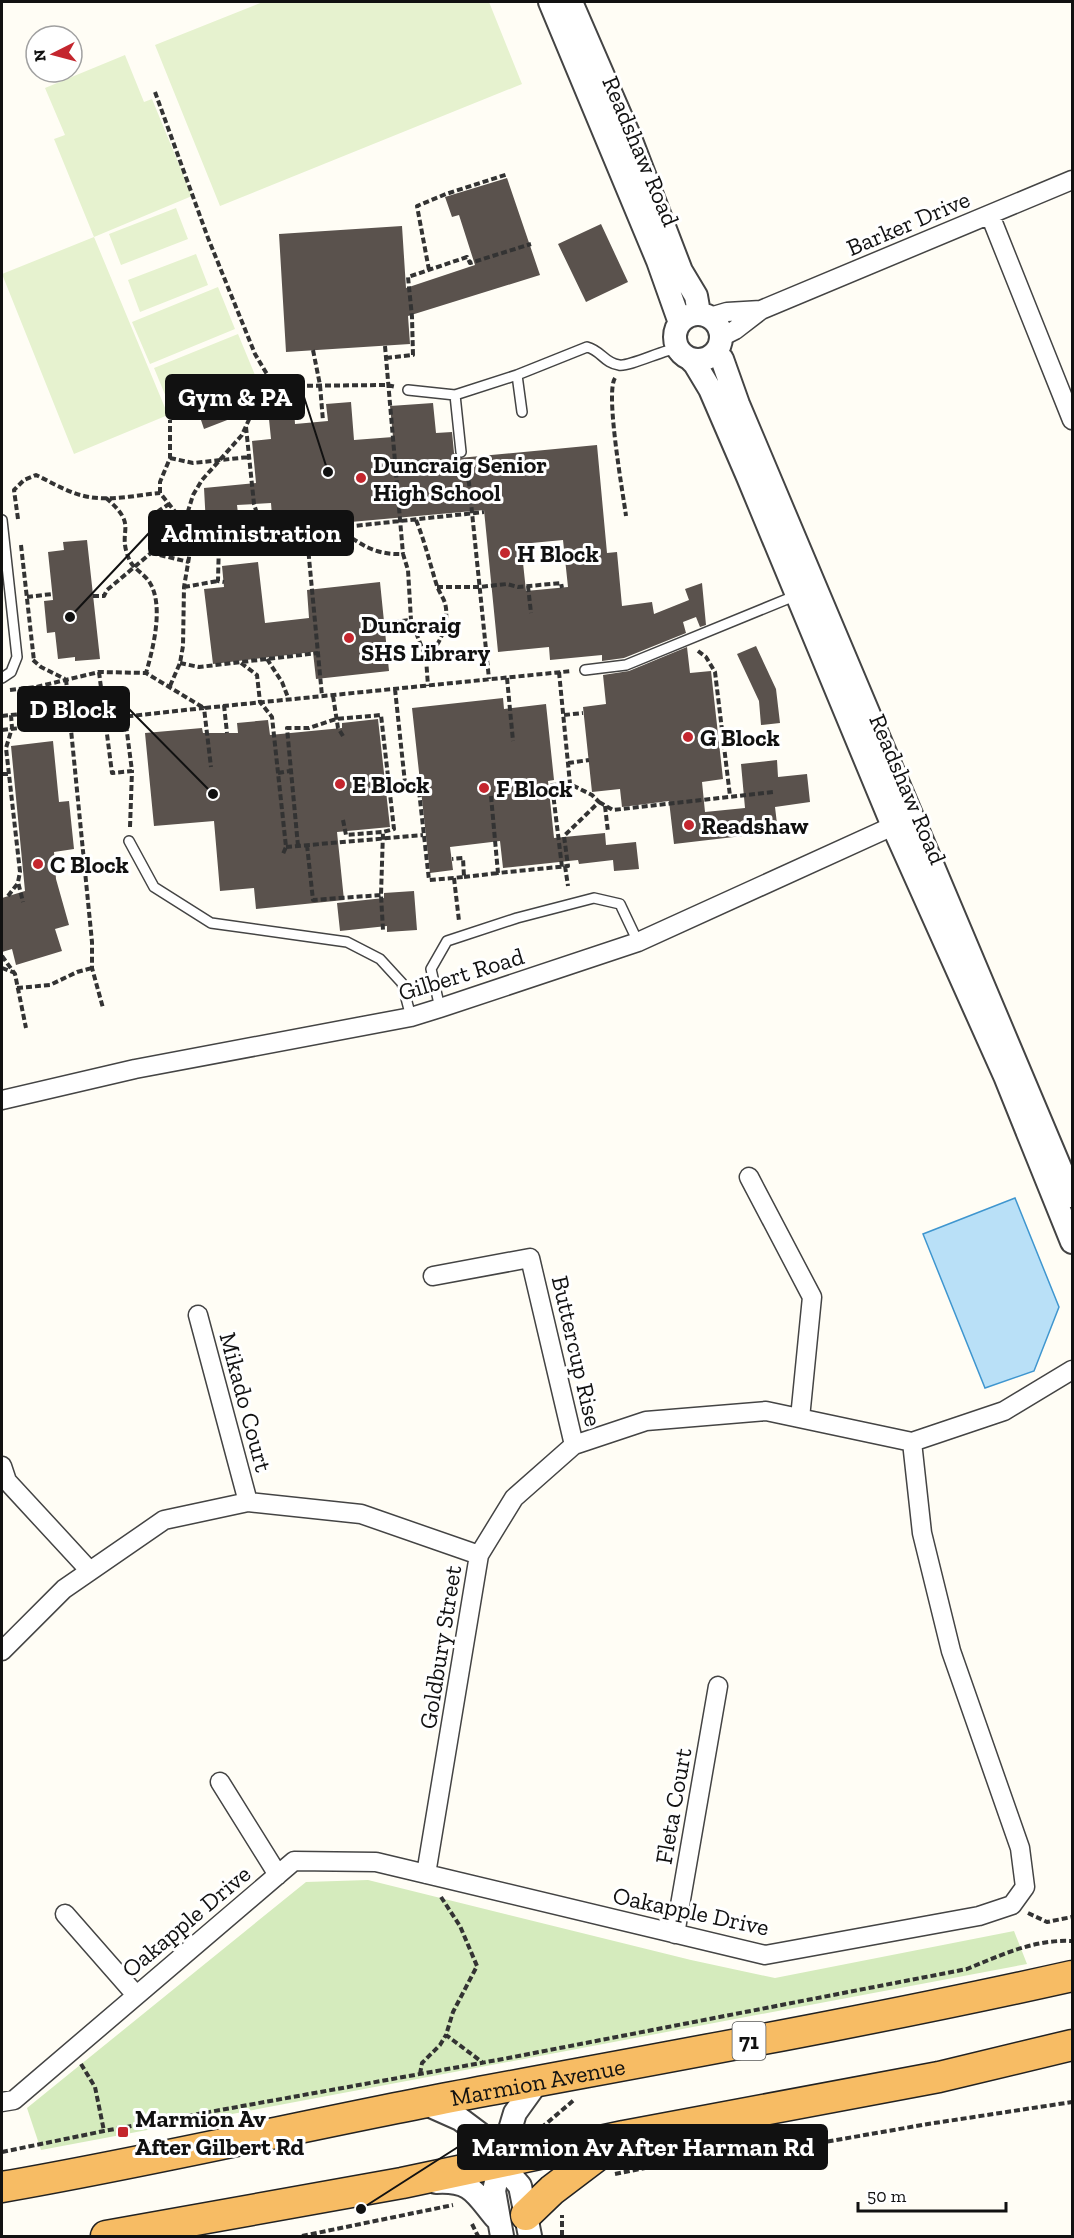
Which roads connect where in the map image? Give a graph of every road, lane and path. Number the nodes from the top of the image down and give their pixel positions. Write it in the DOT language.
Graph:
graph roads {
  1 [pos="550,2"];
  2 [pos="571,2"];
  3 [pos="155,92"];
  4 [pos="508,174"];
  5 [pos="1072,180"];
  6 [pos="990,215"];
  7 [pos="531,244"];
  8 [pos="429,270"];
  9 [pos="761,310"];
  10 [pos="697,318"];
  11 [pos="385,346"];
  12 [pos="717,346"];
  13 [pos="313,350"];
  14 [pos="684,353"];
  15 [pos="386,358"];
  16 [pos="621,366"];
  17 [pos="517,375"];
  18 [pos="320,385"];
  19 [pos="387,385"];
  20 [pos="274,386"];
  21 [pos="408,390"];
  22 [pos="455,395"];
  23 [pos="522,412"];
  24 [pos="170,420"];
  25 [pos="1072,420"];
  26 [pos="323,421"];
  27 [pos="246,426"];
  28 [pos="461,452"];
  29 [pos="249,457"];
  30 [pos="170,458"];
  31 [pos="220,460"];
  32 [pos="160,493"];
  33 [pos="105,497"];
  34 [pos="170,504"];
  35 [pos="484,512"];
  36 [pos="472,513"];
  37 [pos="626,516"];
  38 [pos="2,520"];
  39 [pos="416,520"];
  40 [pos="184,521"];
  41 [pos="401,521"];
  42 [pos="19,524"];
  43 [pos="223,524"];
  44 [pos="336,528"];
  45 [pos="306,529"];
  46 [pos="193,534"];
  47 [pos="20,536"];
  48 [pos="264,536"];
  49 [pos="219,541"];
  50 [pos="151,553"];
  51 [pos="403,554"];
  52 [pos="189,562"];
  53 [pos="134,567"];
  54 [pos="218,581"];
  55 [pos="224,582"];
  56 [pos="528,586"];
  57 [pos="183,587"];
  58 [pos="438,587"];
  59 [pos="479,587"];
  60 [pos="561,588"];
  61 [pos="806,590"];
  62 [pos="52,594"];
  63 [pos="93,596"];
  64 [pos="27,597"];
  65 [pos="531,613"];
  66 [pos="411,620"];
  67 [pos="384,622"];
  68 [pos="686,641"];
  69 [pos="318,653"];
  70 [pos="16,657"];
  71 [pos="426,658"];
  72 [pos="267,659"];
  73 [pos="34,661"];
  74 [pos="180,663"];
  75 [pos="241,663"];
  76 [pos="585,670"];
  77 [pos="99,672"];
  78 [pos="559,672"];
  79 [pos="146,673"];
  80 [pos="2,678"];
  81 [pos="507,678"];
  82 [pos="66,679"];
  83 [pos="489,680"];
  84 [pos="170,686"];
  85 [pos="428,686"];
  86 [pos="36,687"];
  87 [pos="395,689"];
  88 [pos="2,691"];
  89 [pos="322,696"];
  90 [pos="333,696"];
  91 [pos="290,700"];
  92 [pos="260,702"];
  93 [pos="224,705"];
  94 [pos="204,708"];
  95 [pos="583,713"];
  96 [pos="11,715"];
  97 [pos="564,715"];
  98 [pos="2,716"];
  99 [pos="125,717"];
  100 [pos="104,718"];
  101 [pos="336,719"];
  102 [pos="69,722"];
  103 [pos="12,728"];
  104 [pos="2,730"];
  105 [pos="227,733"];
  106 [pos="343,736"];
  107 [pos="513,741"];
  108 [pos="589,760"];
  109 [pos="568,762"];
  110 [pos="211,768"];
  111 [pos="132,771"];
  112 [pos="290,771"];
  113 [pos="278,773"];
  114 [pos="2,774"];
  115 [pos="9,774"];
  116 [pos="570,784"];
  117 [pos="773,792"];
  118 [pos="490,796"];
  119 [pos="730,796"];
  120 [pos="599,802"];
  121 [pos="605,805"];
  122 [pos="343,820"];
  123 [pos="902,822"];
  124 [pos="383,832"];
  125 [pos="608,832"];
  126 [pos="423,835"];
  127 [pos="382,839"];
  128 [pos="129,841"];
  129 [pos="308,845"];
  130 [pos="286,846"];
  131 [pos="298,846"];
  132 [pos="283,854"];
  133 [pos="452,859"];
  134 [pos="563,866"];
  135 [pos="498,873"];
  136 [pos="464,877"];
  137 [pos="454,878"];
  138 [pos="18,882"];
  139 [pos="568,886"];
  140 [pos="381,895"];
  141 [pos="8,896"];
  142 [pos="23,902"];
  143 [pos="459,921"];
  144 [pos="383,930"];
  145 [pos="638,942"];
  146 [pos="2,956"];
  147 [pos="2,968"];
  148 [pos="92,968"];
  149 [pos="15,974"];
  150 [pos="17,988"];
  151 [pos="102,1008"];
  152 [pos="440,1008"];
  153 [pos="411,1017"];
  154 [pos="26,1028"];
  155 [pos="2,1100"];
  156 [pos="1061,1175"];
  157 [pos="749,1177"];
  158 [pos="1072,1196"];
  159 [pos="1072,1242"];
  160 [pos="433,1276"];
  161 [pos="198,1315"];
  162 [pos="1072,1370"];
  163 [pos="800,1418"];
  164 [pos="912,1442"];
  165 [pos="574,1445"];
  166 [pos="2,1466"];
  167 [pos="249,1502"];
  168 [pos="479,1555"];
  169 [pos="90,1571"];
  170 [pos="2,1651"];
  171 [pos="718,1686"];
  172 [pos="220,1782"];
  173 [pos="426,1874"];
  174 [pos="278,1875"];
  175 [pos="1012,1905"];
  176 [pos="65,1914"];
  177 [pos="1072,1917"];
  178 [pos="675,1934"];
  179 [pos="1072,1941"];
  180 [pos="1072,1976"];
  181 [pos="136,1995"];
  182 [pos="446,2035"];
  183 [pos="1072,2045"];
  184 [pos="71,2052"];
  185 [pos="482,2062"];
  186 [pos="420,2074"];
  187 [pos="538,2081"];
  188 [pos="581,2095"];
  189 [pos="2,2102"];
  190 [pos="1072,2102"];
  191 [pos="424,2103"];
  192 [pos="104,2131"];
  193 [pos="536,2132"];
  194 [pos="624,2136"];
  195 [pos="2,2152"];
  196 [pos="500,2163"];
  197 [pos="608,2175"];
  198 [pos="402,2182"];
  199 [pos="2,2187"];
  200 [pos="459,2208"];
  201 [pos="563,2209"];
  202 [pos="470,2221"];
  203 [pos="514,2227"];
  204 [pos="106,2236"];
  205 [pos="302,2236"];
  206 [pos="478,2236"];
  207 [pos="562,2236"];
  1 -- 10 [label="street, Readshaw Road"];
  2 -- 10 [label="street, Readshaw Road"];
  3 -- 20 [label="path"];
  4 -- 8 [label="path"];
  5 -- 6 [label="street, Barker Drive"];
  6 -- 9 [label="street, Barker Drive"];
  6 -- 25 [label="street"];
  7 -- 8 [label="path"];
  8 -- 15 [label="path"];
  9 -- 10 [label="street, Barker Drive"];
  9 -- 12 [label="street, Barker Drive"];
  10 -- 12 [label="street"];
  10 -- 14 [label="street"];
  11 -- 15 [label="path"];
  12 -- 14 [label="street"];
  12 -- 61 [label="street, Readshaw Road"];
  13 -- 18 [label="path"];
  14 -- 16 [label="lane"];
  14 -- 61 [label="street, Readshaw Road"];
  15 -- 19 [label="path"];
  16 -- 17 [label="lane"];
  16 -- 37 [label="path"];
  17 -- 22 [label="lane"];
  17 -- 23 [label="lane"];
  18 -- 19 [label="path"];
  18 -- 20 [label="path"];
  18 -- 26 [label="path"];
  19 -- 21 [label="path"];
  19 -- 41 [label="path"];
  20 -- 27 [label="path"];
  21 -- 22 [label="lane"];
  22 -- 28 [label="lane"];
  24 -- 30 [label="path"];
  27 -- 29 [label="path"];
  27 -- 31 [label="path"];
  28 -- 36 [label="path"];
  29 -- 31 [label="path"];
  29 -- 48 [label="path"];
  30 -- 31 [label="path"];
  30 -- 32 [label="path"];
  31 -- 40 [label="path"];
  32 -- 33 [label="path"];
  32 -- 34 [label="path"];
  33 -- 42 [label="path"];
  33 -- 53 [label="path"];
  34 -- 40 [label="path"];
  34 -- 50 [label="path"];
  35 -- 36 [label="path"];
  36 -- 39 [label="path"];
  36 -- 59 [label="path"];
  38 -- 70 [label="lane"];
  39 -- 41 [label="path"];
  39 -- 58 [label="path"];
  40 -- 46 [label="path"];
  41 -- 44 [label="path"];
  41 -- 51 [label="path"];
  43 -- 49 [label="path"];
  44 -- 45 [label="path"];
  44 -- 51 [label="path"];
  45 -- 48 [label="path"];
  45 -- 69 [label="path"];
  46 -- 49 [label="path"];
  46 -- 52 [label="path"];
  47 -- 64 [label="path"];
  48 -- 49 [label="path"];
  49 -- 54 [label="path"];
  50 -- 52 [label="path"];
  50 -- 53 [label="path"];
  51 -- 66 [label="path"];
  52 -- 57 [label="path"];
  53 -- 63 [label="path"];
  53 -- 79 [label="path"];
  54 -- 55 [label="path"];
  54 -- 57 [label="path"];
  56 -- 59 [label="path"];
  56 -- 60 [label="path"];
  56 -- 65 [label="path"];
  57 -- 74 [label="path"];
  58 -- 59 [label="path"];
  58 -- 71 [label="path"];
  59 -- 83 [label="path"];
  61 -- 68 [label="lane"];
  61 -- 123 [label="street, Readshaw Road"];
  62 -- 64 [label="path"];
  64 -- 73 [label="path"];
  66 -- 67 [label="path"];
  66 -- 71 [label="path"];
  68 -- 76 [label="lane"];
  68 -- 119 [label="path"];
  69 -- 72 [label="path"];
  69 -- 89 [label="path"];
  70 -- 73 [label="path"];
  70 -- 80 [label="lane"];
  71 -- 85 [label="path"];
  72 -- 75 [label="path"];
  72 -- 91 [label="path"];
  73 -- 82 [label="path"];
  74 -- 75 [label="path"];
  74 -- 84 [label="path"];
  75 -- 92 [label="path"];
  76 -- 78 [label="path"];
  77 -- 79 [label="path"];
  77 -- 82 [label="path"];
  77 -- 100 [label="path"];
  78 -- 81 [label="path"];
  78 -- 97 [label="path"];
  79 -- 84 [label="path"];
  81 -- 83 [label="path"];
  81 -- 107 [label="path"];
  82 -- 86 [label="path"];
  82 -- 102 [label="path"];
  83 -- 85 [label="path"];
  84 -- 94 [label="path"];
  85 -- 87 [label="path"];
  86 -- 88 [label="path"];
  86 -- 96 [label="path"];
  87 -- 90 [label="path"];
  87 -- 126 [label="path"];
  89 -- 90 [label="path"];
  89 -- 91 [label="path"];
  90 -- 101 [label="path"];
  91 -- 92 [label="path"];
  92 -- 93 [label="path"];
  92 -- 113 [label="path"];
  93 -- 94 [label="path"];
  93 -- 105 [label="path"];
  94 -- 99 [label="path"];
  94 -- 110 [label="path"];
  95 -- 97 [label="path"];
  96 -- 98 [label="path"];
  96 -- 103 [label="path"];
  97 -- 109 [label="path"];
  99 -- 100 [label="path"];
  99 -- 111 [label="path"];
  100 -- 102 [label="path"];
  100 -- 111 [label="path"];
  101 -- 106 [label="path"];
  101 -- 112 [label="path"];
  101 -- 124 [label="path"];
  102 -- 103 [label="path"];
  102 -- 148 [label="path"];
  103 -- 104 [label="path"];
  103 -- 115 [label="path"];
  108 -- 109 [label="path"];
  109 -- 116 [label="path"];
  111 -- 128 [label="path"];
  112 -- 113 [label="path"];
  112 -- 131 [label="path"];
  113 -- 130 [label="path"];
  114 -- 115 [label="path"];
  115 -- 138 [label="path"];
  116 -- 120 [label="path"];
  116 -- 134 [label="path"];
  117 -- 119 [label="path"];
  118 -- 135 [label="path"];
  119 -- 121 [label="path"];
  120 -- 121 [label="path"];
  120 -- 134 [label="path"];
  121 -- 125 [label="path"];
  122 -- 124 [label="path"];
  123 -- 145 [label="street, Gilbert Road"];
  123 -- 156 [label="street, Readshaw Road"];
  124 -- 127 [label="path"];
  126 -- 127 [label="path"];
  126 -- 137 [label="path"];
  127 -- 129 [label="path"];
  127 -- 140 [label="path"];
  128 -- 153 [label="lane"];
  129 -- 131 [label="path"];
  129 -- 140 [label="path"];
  130 -- 131 [label="path"];
  130 -- 132 [label="path"];
  133 -- 136 [label="path"];
  134 -- 135 [label="path"];
  134 -- 139 [label="path"];
  135 -- 136 [label="path"];
  136 -- 137 [label="path"];
  137 -- 143 [label="path"];
  138 -- 141 [label="path"];
  138 -- 142 [label="path"];
  140 -- 144 [label="path"];
  145 -- 152 [label="street, Gilbert Road"];
  145 -- 152 [label="lane"];
  146 -- 149 [label="path"];
  147 -- 149 [label="path"];
  148 -- 150 [label="path"];
  148 -- 151 [label="path"];
  149 -- 150 [label="path"];
  150 -- 154 [label="path"];
  152 -- 153 [label="street, Gilbert Road"];
  153 -- 155 [label="street, Gilbert Road"];
  156 -- 158 [label="street, Readshaw Road"];
  156 -- 159 [label="street, Readshaw Road"];
  157 -- 163 [label="street"];
  160 -- 165 [label="street, Buttercup Rise"];
  161 -- 167 [label="street, Mikado Court"];
  162 -- 164 [label="street"];
  163 -- 164 [label="street, Goldbury Street"];
  163 -- 165 [label="street, Goldbury Street"];
  164 -- 175 [label="street"];
  165 -- 168 [label="street, Goldbury Street"];
  166 -- 169 [label="street"];
  167 -- 168 [label="street"];
  167 -- 169 [label="street"];
  168 -- 173 [label="street, Goldbury Street"];
  169 -- 170 [label="street"];
  171 -- 178 [label="street, Fleta Court"];
  172 -- 174 [label="street"];
  173 -- 174 [label="street, Oakapple Drive"];
  173 -- 178 [label="street, Oakapple Drive"];
  173 -- 182 [label="path"];
  174 -- 181 [label="street, Oakapple Drive"];
  175 -- 177 [label="path"];
  175 -- 178 [label="street, Oakapple Drive"];
  176 -- 181 [label="street"];
  179 -- 185 [label="path"];
  180 -- 187 [label="highway, Marmion Avenue / 71"];
  181 -- 184 [label="street, Oakapple Drive"];
  182 -- 185 [label="path"];
  182 -- 186 [label="path"];
  183 -- 194 [label="highway"];
  184 -- 189 [label="street, Oakapple Drive"];
  184 -- 192 [label="path"];
  185 -- 186 [label="path"];
  186 -- 192 [label="path"];
  187 -- 191 [label="highway, Marmion Avenue / 71"];
  187 -- 196 [label="street"];
  188 -- 193 [label="path"];
  190 -- 197 [label="path"];
  191 -- 196 [label="street"];
  191 -- 199 [label="highway, Marmion Avenue / 71"];
  192 -- 195 [label="path"];
  194 -- 196 [label="highway"];
  194 -- 203 [label="highway"];
  196 -- 198 [label="highway"];
  196 -- 203 [label="street"];
  198 -- 203 [label="street"];
  198 -- 204 [label="highway"];
  200 -- 205 [label="path"];
  201 -- 207 [label="path"];
  202 -- 206 [label="path"];
}
